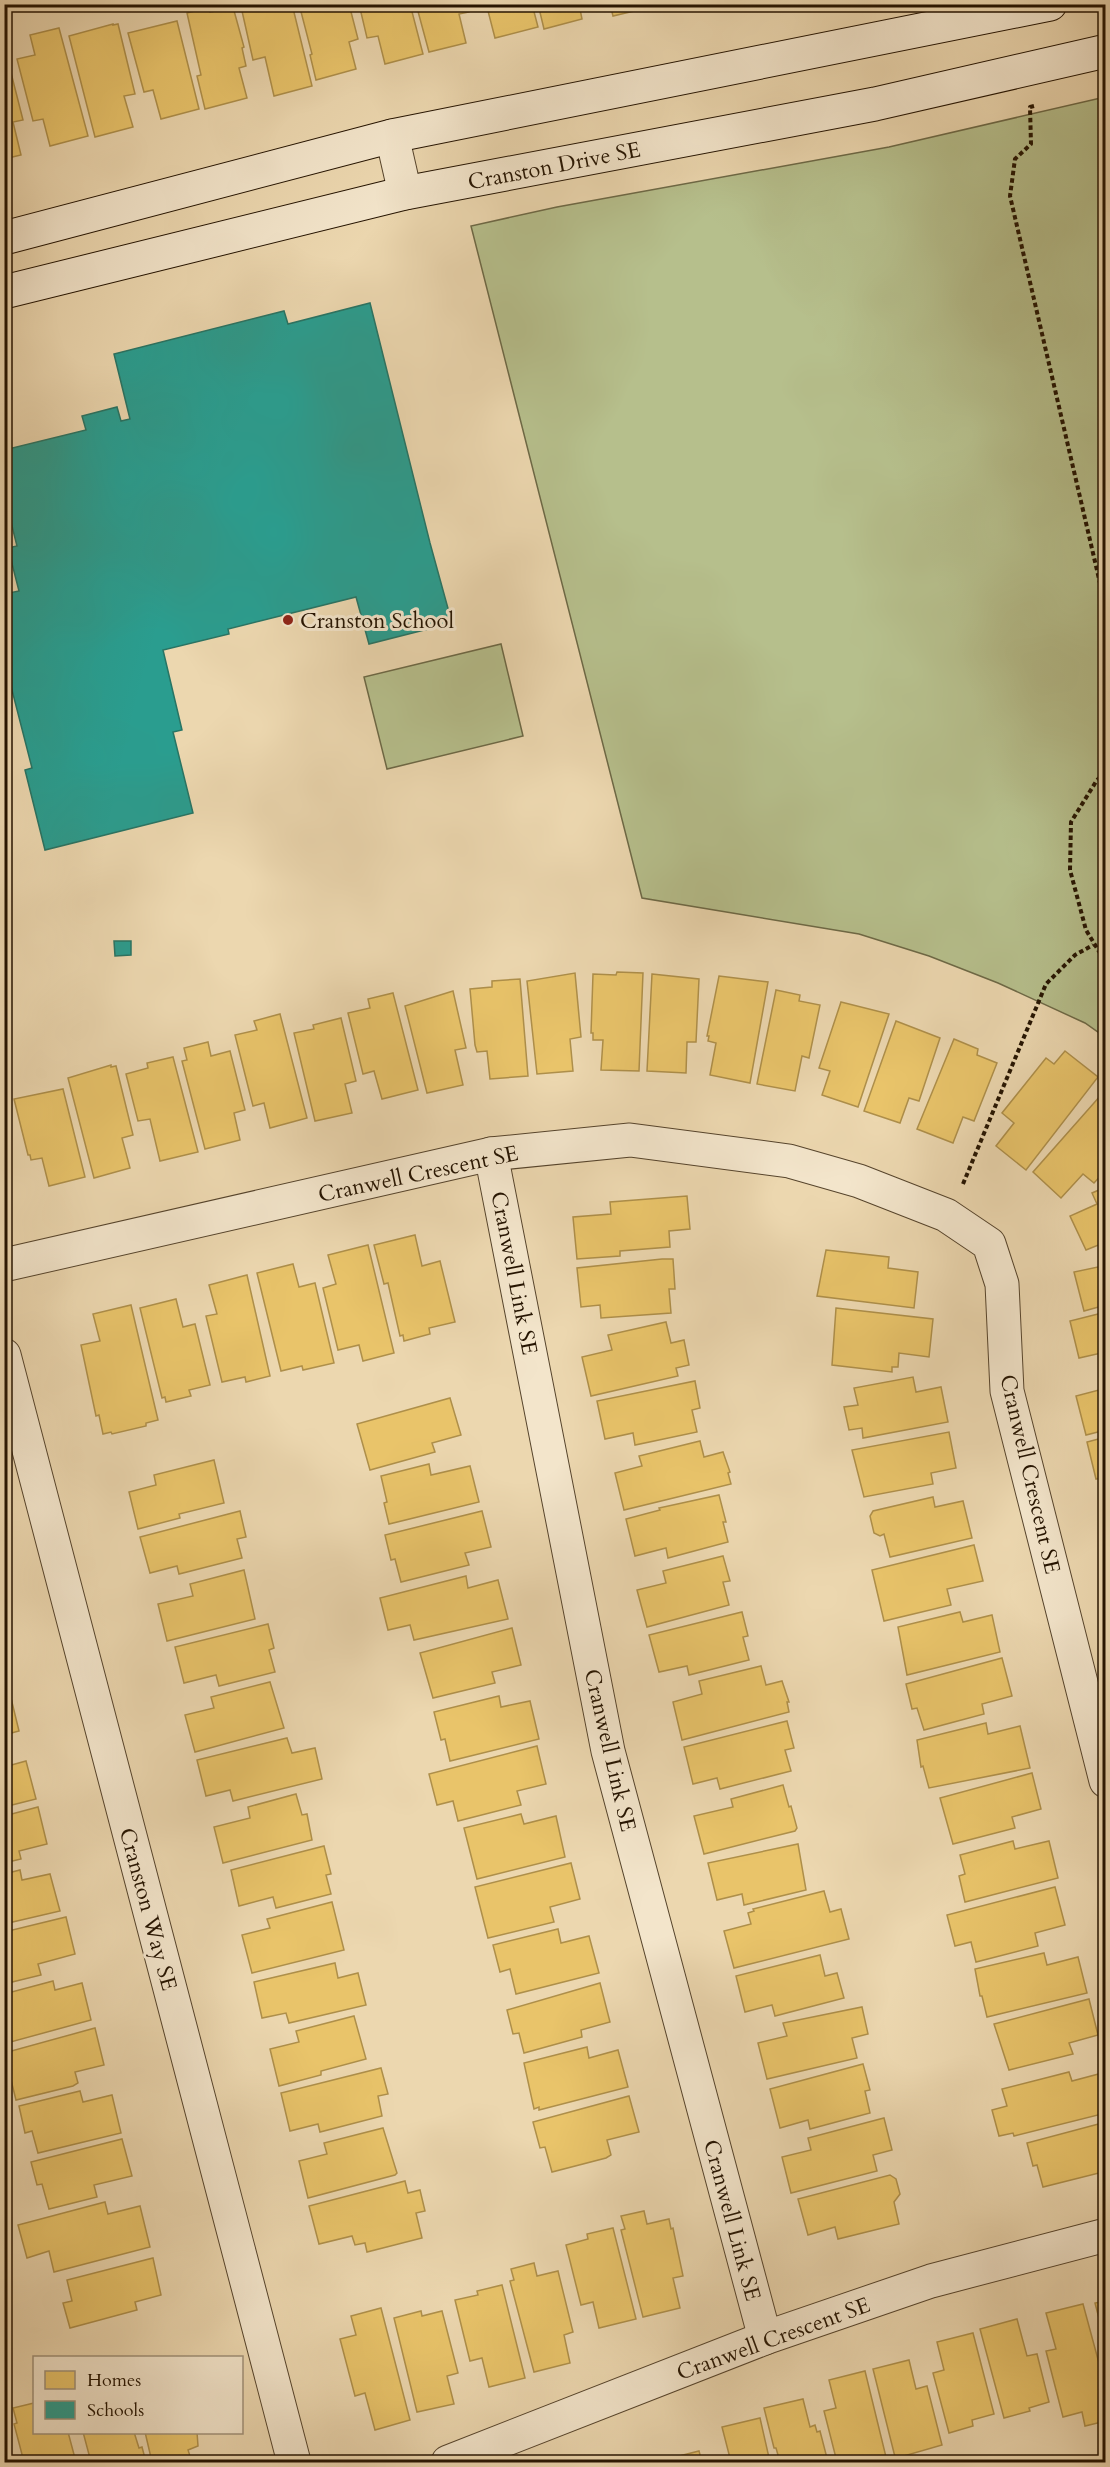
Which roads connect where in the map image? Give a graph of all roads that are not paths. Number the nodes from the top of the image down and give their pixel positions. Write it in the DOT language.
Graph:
graph roads {
  1 [pos="1050,4"];
  2 [pos="1106,51"];
  3 [pos="392,135"];
  4 [pos="405,193"];
  5 [pos="4,238"];
  6 [pos="4,292"];
  7 [pos="491,1154"];
  8 [pos="4,1265"];
  9 [pos="4,1355"];
  10 [pos="1106,1780"];
  11 [pos="1106,2235"];
  12 [pos="765,2338"];
  13 [pos="294,2463"];
  14 [pos="448,2463"];
  1 -- 3 [label="street"];
  2 -- 4 [label="street, Cranston Drive SE"];
  3 -- 4 [label="street"];
  3 -- 5 [label="street"];
  4 -- 6 [label="street, Cranston Drive SE"];
  7 -- 8 [label="street, Cranwell Crescent SE"];
  7 -- 10 [label="street, Cranwell Crescent SE"];
  7 -- 12 [label="street, Cranwell Link SE"];
  9 -- 13 [label="street, Cranston Way SE"];
  11 -- 12 [label="street, Cranwell Crescent SE"];
  12 -- 14 [label="street, Cranwell Crescent SE"];
}
